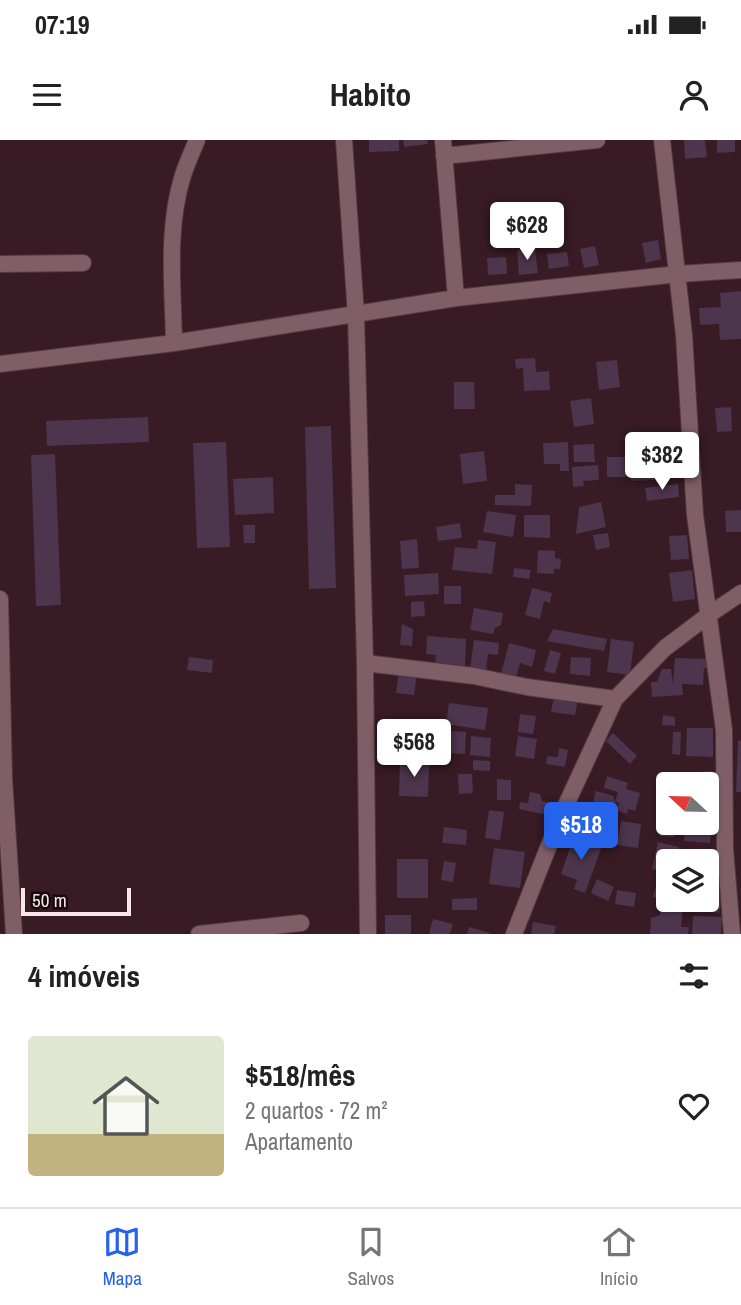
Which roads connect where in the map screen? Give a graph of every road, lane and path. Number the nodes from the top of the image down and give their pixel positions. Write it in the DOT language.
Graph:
graph roads {
  1 [pos="197,140"];
  2 [pos="344,140"];
  3 [pos="597,140"];
  4 [pos="662,140"];
  5 [pos="443,148"];
  6 [pos="83,263"];
  7 [pos="0,264"];
  8 [pos="741,270"];
  9 [pos="678,274"];
  10 [pos="456,298"];
  11 [pos="356,315"];
  12 [pos="174,342"];
  13 [pos="0,364"];
  14 [pos="741,593"];
  15 [pos="0,599"];
  16 [pos="710,614"];
  17 [pos="365,663"];
  18 [pos="615,699"];
  19 [pos="724,730"];
  20 [pos="741,730"];
  21 [pos="301,923"];
  22 [pos="14,934"];
  23 [pos="199,934"];
  24 [pos="368,934"];
  25 [pos="514,934"];
  26 [pos="732,934"];
  1 -- 12 [label="street"];
  2 -- 11 [label="street"];
  3 -- 5 [label="street"];
  4 -- 9 [label="street"];
  5 -- 10 [label="street"];
  6 -- 7 [label="street"];
  8 -- 9 [label="street"];
  9 -- 10 [label="street"];
  9 -- 16 [label="street"];
  10 -- 11 [label="street"];
  11 -- 12 [label="street"];
  11 -- 17 [label="street"];
  12 -- 13 [label="street"];
  14 -- 16 [label="street"];
  15 -- 22 [label="street"];
  16 -- 18 [label="street"];
  16 -- 19 [label="street"];
  17 -- 18 [label="street"];
  17 -- 24 [label="street"];
  18 -- 25 [label="street"];
  19 -- 20 [label="street"];
  19 -- 26 [label="street"];
  21 -- 23 [label="street"];
}
